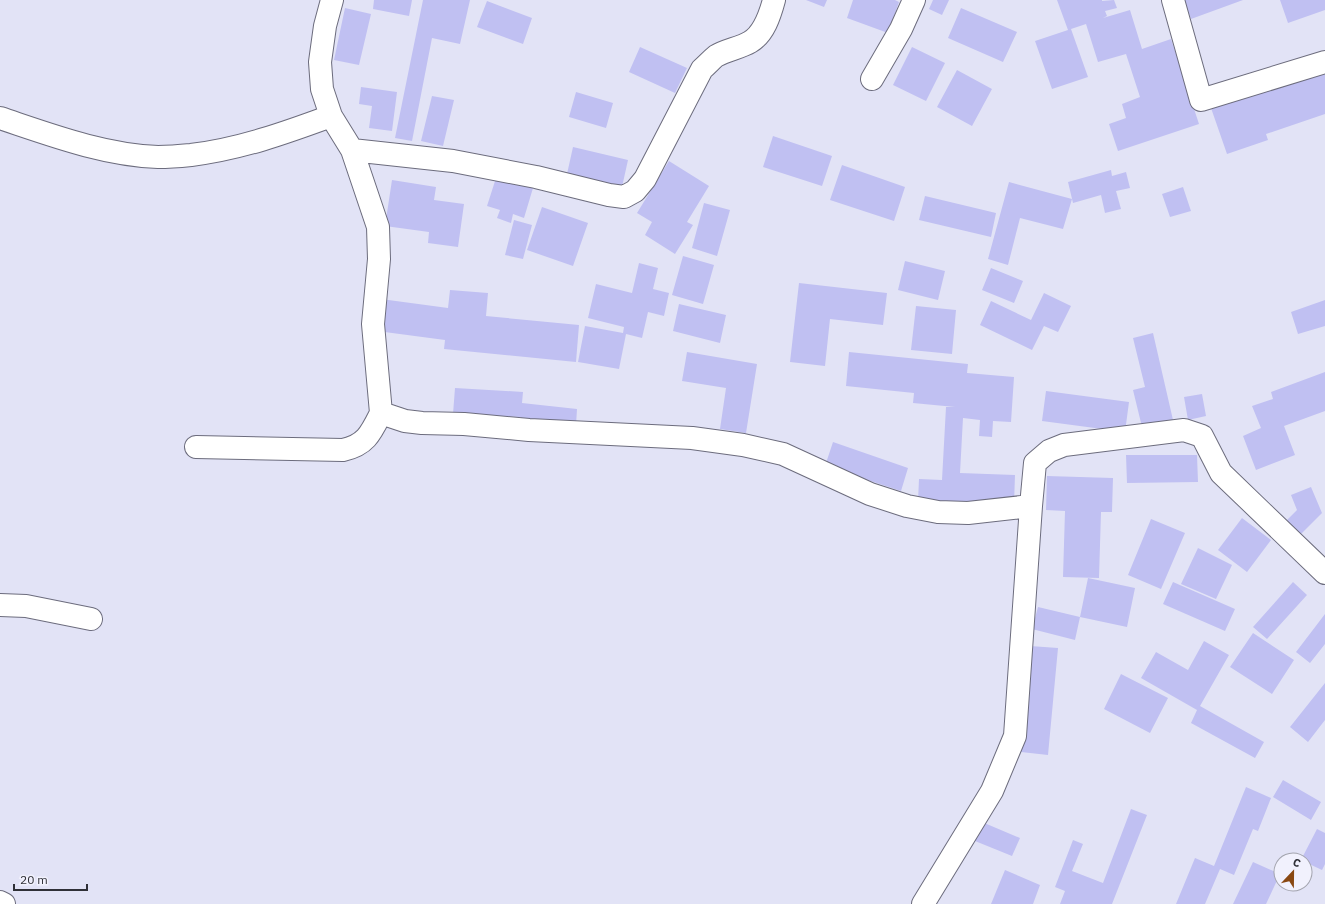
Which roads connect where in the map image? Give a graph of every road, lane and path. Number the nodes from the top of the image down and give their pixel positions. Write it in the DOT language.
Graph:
graph roads {
  1 [pos="332,0"];
  2 [pos="774,0"];
  3 [pos="914,0"];
  4 [pos="1173,0"];
  5 [pos="1325,62"];
  6 [pos="872,79"];
  7 [pos="331,116"];
  8 [pos="0,118"];
  9 [pos="352,150"];
  10 [pos="381,413"];
  11 [pos="196,447"];
  12 [pos="1031,506"];
  13 [pos="1325,573"];
  14 [pos="0,604"];
  15 [pos="90,619"];
  16 [pos="0,902"];
  17 [pos="4,904"];
  18 [pos="923,904"];
  1 -- 7 [label="street"];
  2 -- 9 [label="street"];
  3 -- 6 [label="street"];
  4 -- 5 [label="street"];
  7 -- 8 [label="street"];
  7 -- 9 [label="street"];
  9 -- 10 [label="street"];
  10 -- 11 [label="street"];
  10 -- 12 [label="street"];
  12 -- 13 [label="street"];
  12 -- 18 [label="street"];
  14 -- 15 [label="street"];
  16 -- 17 [label="street"];
}
